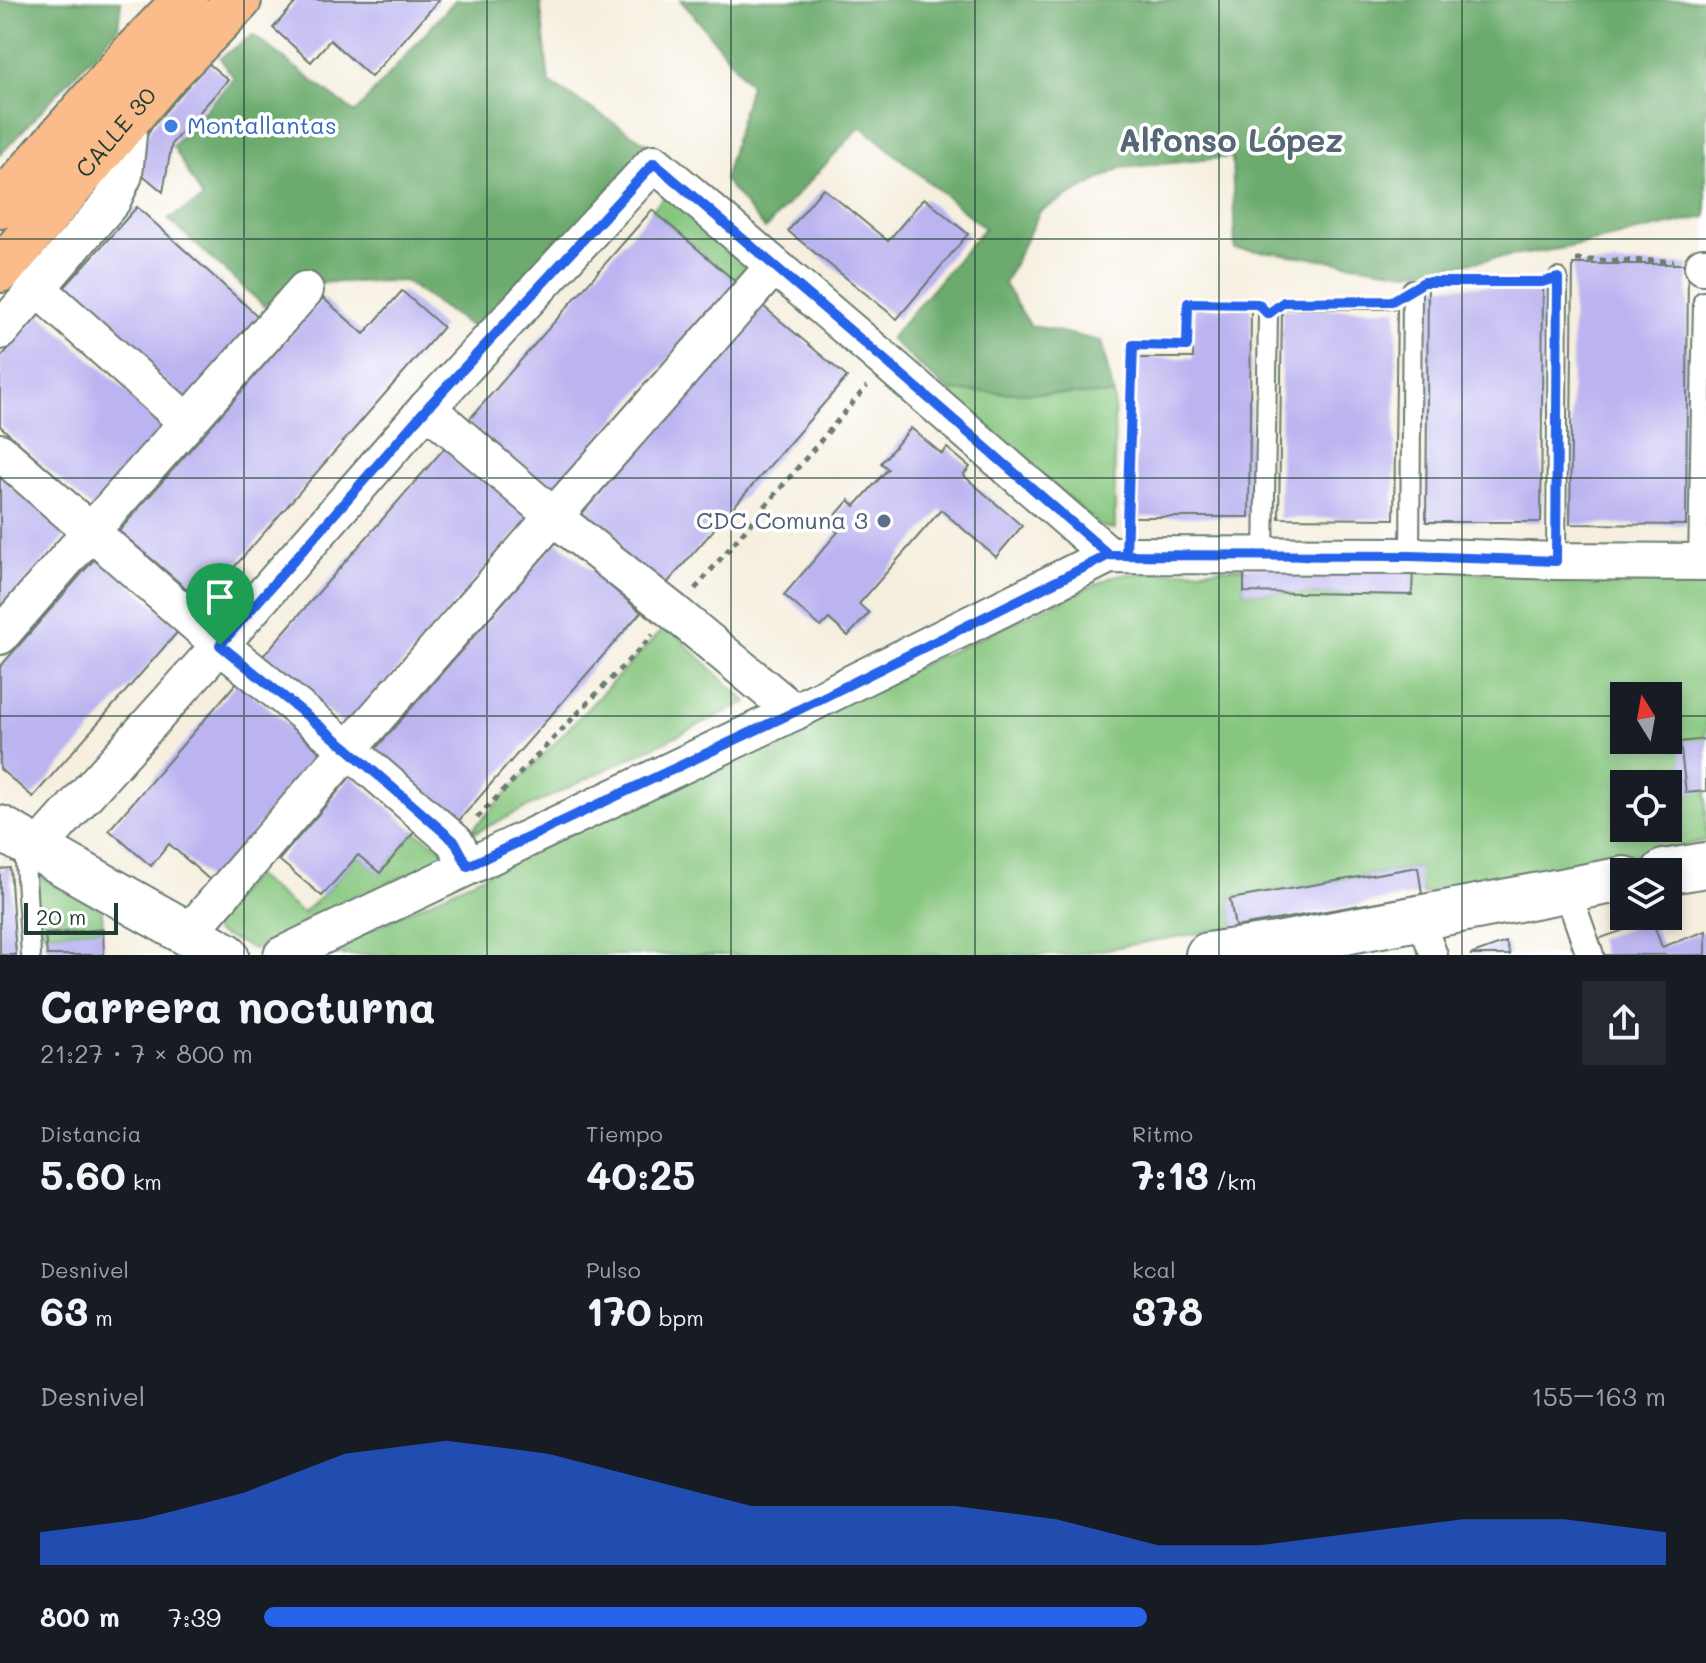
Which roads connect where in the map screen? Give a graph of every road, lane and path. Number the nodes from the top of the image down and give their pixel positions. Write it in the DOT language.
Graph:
graph roads {
  1 [pos="239,0"];
  2 [pos="162,10"];
  3 [pos="0,206"];
  4 [pos="774,266"];
  5 [pos="1704,277"];
  6 [pos="1558,278"];
  7 [pos="19,279"];
  8 [pos="1412,289"];
  9 [pos="305,290"];
  10 [pos="1268,314"];
  11 [pos="0,331"];
  12 [pos="427,408"];
  13 [pos="187,422"];
  14 [pos="0,452"];
  15 [pos="554,517"];
  16 [pos="91,531"];
  17 [pos="1118,555"];
  18 [pos="1264,556"];
  19 [pos="1410,556"];
  20 [pos="1556,561"];
  21 [pos="1702,562"];
  22 [pos="0,636"];
  23 [pos="220,645"];
  24 [pos="794,712"];
  25 [pos="348,749"];
  26 [pos="0,828"];
  27 [pos="37,849"];
  28 [pos="1706,865"];
  29 [pos="468,866"];
  30 [pos="1682,869"];
  31 [pos="1610,882"];
  32 [pos="1567,890"];
  33 [pos="188,934"];
  34 [pos="1426,936"];
  35 [pos="1278,950"];
  36 [pos="31,955"];
  37 [pos="226,955"];
  38 [pos="282,955"];
  39 [pos="1208,955"];
  40 [pos="1590,955"];
  1 -- 7 [label="main road, CALLE 30"];
  2 -- 3 [label="main road, CALLE 30"];
  4 -- 12 [label="street"];
  4 -- 15 [label="street"];
  4 -- 17 [label="street"];
  5 -- 6 [label="path"];
  5 -- 21 [label="lane"];
  6 -- 8 [label="path"];
  6 -- 20 [label="lane"];
  7 -- 11 [label="street"];
  7 -- 13 [label="street"];
  8 -- 10 [label="path"];
  8 -- 19 [label="lane"];
  9 -- 13 [label="street"];
  10 -- 17 [label="path"];
  10 -- 18 [label="lane"];
  12 -- 15 [label="street"];
  12 -- 23 [label="street"];
  13 -- 16 [label="street"];
  14 -- 16 [label="street"];
  15 -- 24 [label="street"];
  15 -- 25 [label="street"];
  16 -- 22 [label="street"];
  16 -- 23 [label="street"];
  17 -- 18 [label="street"];
  17 -- 24 [label="street"];
  18 -- 19 [label="street"];
  19 -- 20 [label="street"];
  20 -- 21 [label="street"];
  23 -- 25 [label="street"];
  23 -- 27 [label="street"];
  24 -- 29 [label="street"];
  25 -- 29 [label="street"];
  25 -- 33 [label="street"];
  26 -- 27 [label="street"];
  27 -- 33 [label="street"];
  27 -- 36 [label="lane"];
  28 -- 30 [label="street"];
  29 -- 38 [label="street"];
  31 -- 32 [label="street"];
  32 -- 34 [label="street"];
  32 -- 40 [label="street"];
  33 -- 37 [label="street"];
  34 -- 35 [label="street"];
  35 -- 39 [label="street"];
}
